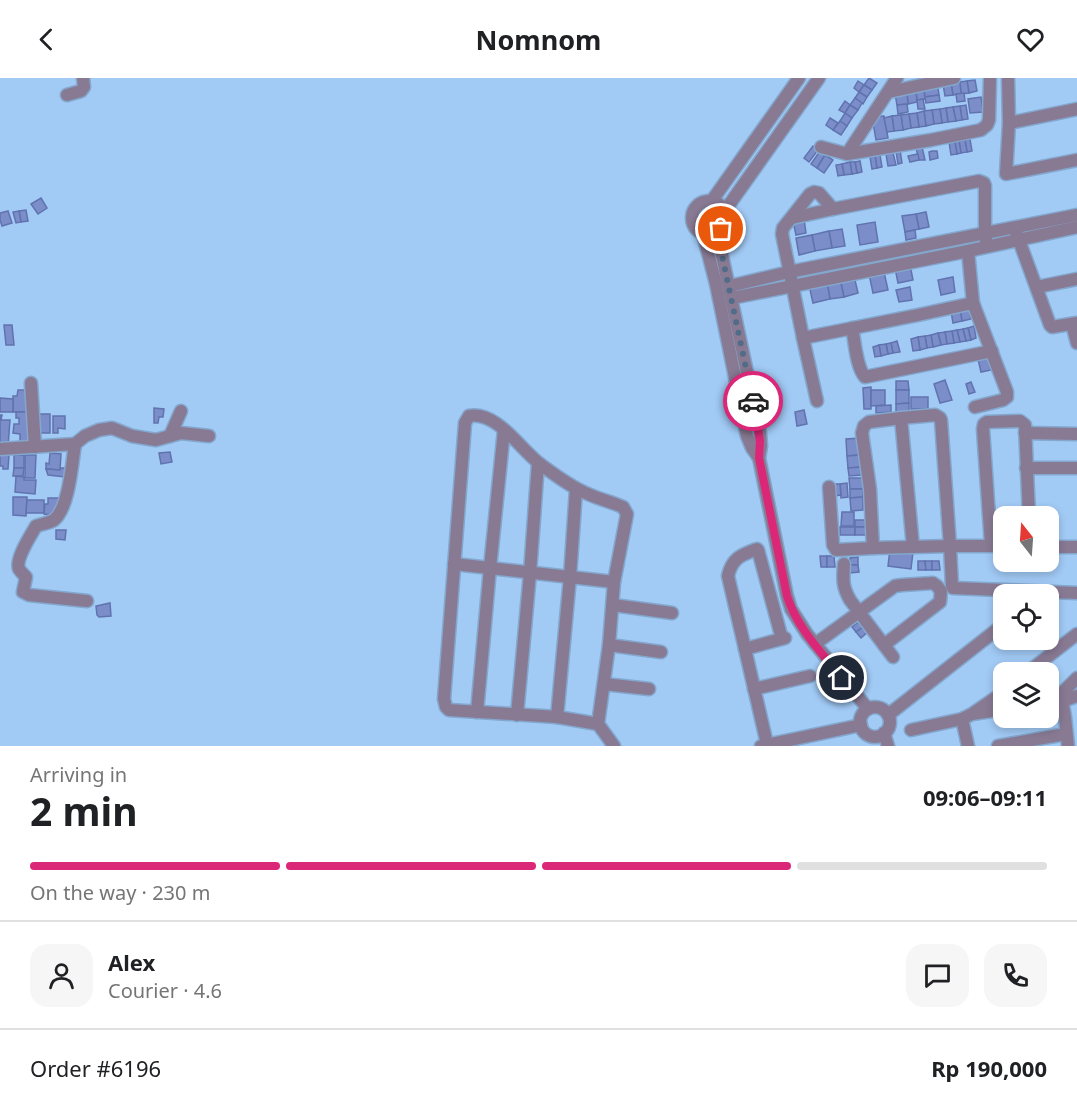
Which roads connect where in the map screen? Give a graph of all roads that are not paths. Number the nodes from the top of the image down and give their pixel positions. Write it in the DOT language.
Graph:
graph roads {
  1 [pos="83,78"];
  2 [pos="799,78"];
  3 [pos="819,78"];
  4 [pos="897,78"];
  5 [pos="954,78"];
  6 [pos="990,78"];
  7 [pos="1008,78"];
  8 [pos="934,80"];
  9 [pos="888,92"];
  10 [pos="67,95"];
  11 [pos="1077,109"];
  12 [pos="1009,123"];
  13 [pos="821,147"];
  14 [pos="847,154"];
  15 [pos="1077,160"];
  16 [pos="711,201"];
  17 [pos="833,209"];
  18 [pos="724,212"];
  19 [pos="1077,215"];
  20 [pos="792,218"];
  21 [pos="1077,227"];
  22 [pos="717,232"];
  23 [pos="703,234"];
  24 [pos="1016,234"];
  25 [pos="986,240"];
  26 [pos="968,251"];
  27 [pos="789,272"];
  28 [pos="1077,279"];
  29 [pos="792,286"];
  30 [pos="1037,287"];
  31 [pos="731,292"];
  32 [pos="973,303"];
  33 [pos="1075,324"];
  34 [pos="852,328"];
  35 [pos="803,338"];
  36 [pos="1077,343"];
  37 [pos="992,351"];
  38 [pos="31,383"];
  39 [pos="817,400"];
  40 [pos="975,406"];
  41 [pos="181,411"];
  42 [pos="901,418"];
  43 [pos="504,430"];
  44 [pos="1025,433"];
  45 [pos="1077,434"];
  46 [pos="209,435"];
  47 [pos="170,436"];
  48 [pos="75,444"];
  49 [pos="35,447"];
  50 [pos="0,449"];
  51 [pos="759,458"];
  52 [pos="538,463"];
  53 [pos="1026,468"];
  54 [pos="1077,468"];
  55 [pos="829,487"];
  56 [pos="576,489"];
  57 [pos="1028,506"];
  58 [pos="993,520"];
  59 [pos="993,545"];
  60 [pos="913,546"];
  61 [pos="950,546"];
  62 [pos="1059,547"];
  63 [pos="873,548"];
  64 [pos="1077,548"];
  65 [pos="454,564"];
  66 [pos="844,564"];
  67 [pos="490,568"];
  68 [pos="530,573"];
  69 [pos="570,577"];
  70 [pos="614,582"];
  71 [pos="993,590"];
  72 [pos="1059,593"];
  73 [pos="1077,593"];
  74 [pos="87,601"];
  75 [pos="613,605"];
  76 [pos="860,612"];
  77 [pos="672,613"];
  78 [pos="993,633"];
  79 [pos="1077,634"];
  80 [pos="815,644"];
  81 [pos="609,645"];
  82 [pos="884,645"];
  83 [pos="745,649"];
  84 [pos="661,652"];
  85 [pos="893,657"];
  86 [pos="1041,662"];
  87 [pos="810,676"];
  88 [pos="1077,678"];
  89 [pos="604,684"];
  90 [pos="649,689"];
  91 [pos="754,689"];
  92 [pos="1077,696"];
  93 [pos="1059,697"];
  94 [pos="1062,697"];
  95 [pos="993,699"];
  96 [pos="868,709"];
  97 [pos="993,711"];
  98 [pos="477,712"];
  99 [pos="517,715"];
  100 [pos="888,715"];
  101 [pos="557,717"];
  102 [pos="967,717"];
  103 [pos="598,724"];
  104 [pos="861,725"];
  105 [pos="911,730"];
  106 [pos="884,733"];
  107 [pos="1067,740"];
  108 [pos="873,741"];
  109 [pos="764,745"];
  110 [pos="614,746"];
  111 [pos="888,746"];
  112 [pos="968,746"];
  113 [pos="998,746"];
  1 -- 10 [label="street"];
  2 -- 16 [label="street"];
  3 -- 18 [label="street"];
  4 -- 9 [label="street"];
  5 -- 8 [label="street"];
  6 -- 14 [label="street"];
  7 -- 12 [label="street"];
  8 -- 9 [label="street"];
  9 -- 14 [label="street"];
  11 -- 12 [label="street"];
  12 -- 15 [label="street"];
  13 -- 14 [label="street"];
  16 -- 18 [label="street"];
  16 -- 23 [label="street"];
  17 -- 20 [label="street"];
  17 -- 20 [label="street"];
  17 -- 25 [label="street"];
  18 -- 22 [label="street"];
  19 -- 24 [label="street"];
  20 -- 27 [label="street"];
  21 -- 24 [label="street"];
  22 -- 23 [label="street"];
  22 -- 31 [label="street"];
  23 -- 51 [label="street"];
  24 -- 25 [label="street"];
  24 -- 30 [label="street"];
  25 -- 26 [label="street"];
  25 -- 27 [label="street"];
  26 -- 29 [label="street"];
  26 -- 32 [label="street"];
  27 -- 29 [label="street"];
  27 -- 31 [label="street"];
  28 -- 30 [label="street"];
  29 -- 31 [label="street"];
  29 -- 35 [label="street"];
  30 -- 33 [label="street"];
  31 -- 51 [label="street"];
  32 -- 34 [label="street"];
  32 -- 37 [label="street"];
  33 -- 36 [label="street"];
  34 -- 35 [label="street"];
  34 -- 37 [label="street"];
  35 -- 39 [label="street"];
  37 -- 40 [label="street"];
  38 -- 49 [label="street"];
  41 -- 47 [label="street"];
  42 -- 60 [label="street"];
  42 -- 61 [label="street"];
  42 -- 63 [label="street"];
  43 -- 52 [label="street"];
  43 -- 65 [label="street"];
  43 -- 67 [label="street"];
  44 -- 45 [label="street"];
  44 -- 53 [label="street"];
  44 -- 58 [label="street"];
  46 -- 47 [label="street"];
  47 -- 48 [label="street"];
  48 -- 49 [label="street"];
  48 -- 74 [label="street"];
  49 -- 50 [label="street"];
  51 -- 80 [label="street"];
  52 -- 56 [label="street"];
  52 -- 68 [label="street"];
  53 -- 54 [label="street"];
  53 -- 57 [label="street"];
  55 -- 63 [label="street"];
  56 -- 69 [label="street"];
  56 -- 70 [label="street"];
  59 -- 61 [label="street"];
  60 -- 61 [label="street"];
  60 -- 63 [label="street"];
  61 -- 71 [label="street"];
  62 -- 64 [label="street"];
  65 -- 67 [label="street"];
  65 -- 98 [label="street"];
  66 -- 76 [label="street"];
  67 -- 68 [label="street"];
  67 -- 98 [label="street"];
  68 -- 69 [label="street"];
  68 -- 99 [label="street"];
  69 -- 70 [label="street"];
  69 -- 101 [label="street"];
  70 -- 75 [label="street"];
  72 -- 73 [label="street"];
  75 -- 77 [label="street"];
  75 -- 81 [label="street"];
  76 -- 80 [label="street"];
  76 -- 82 [label="street"];
  76 -- 82 [label="street"];
  78 -- 100 [label="street"];
  79 -- 86 [label="street"];
  80 -- 96 [label="street"];
  81 -- 84 [label="street"];
  81 -- 89 [label="street"];
  82 -- 85 [label="street"];
  83 -- 83 [label="street"];
  83 -- 91 [label="street"];
  87 -- 91 [label="street"];
  88 -- 94 [label="street"];
  89 -- 90 [label="street"];
  89 -- 103 [label="street"];
  91 -- 109 [label="street"];
  92 -- 94 [label="street"];
  93 -- 94 [label="street"];
  94 -- 107 [label="street"];
  95 -- 102 [label="street"];
  96 -- 100 [label="street"];
  96 -- 104 [label="street"];
  97 -- 102 [label="street"];
  98 -- 99 [label="street"];
  99 -- 101 [label="street"];
  100 -- 106 [label="street"];
  101 -- 103 [label="street"];
  102 -- 105 [label="street"];
  102 -- 112 [label="street"];
  103 -- 110 [label="street"];
  104 -- 108 [label="street"];
  104 -- 109 [label="street"];
  106 -- 108 [label="street"];
  106 -- 111 [label="street"];
  107 -- 113 [label="street"];
}
